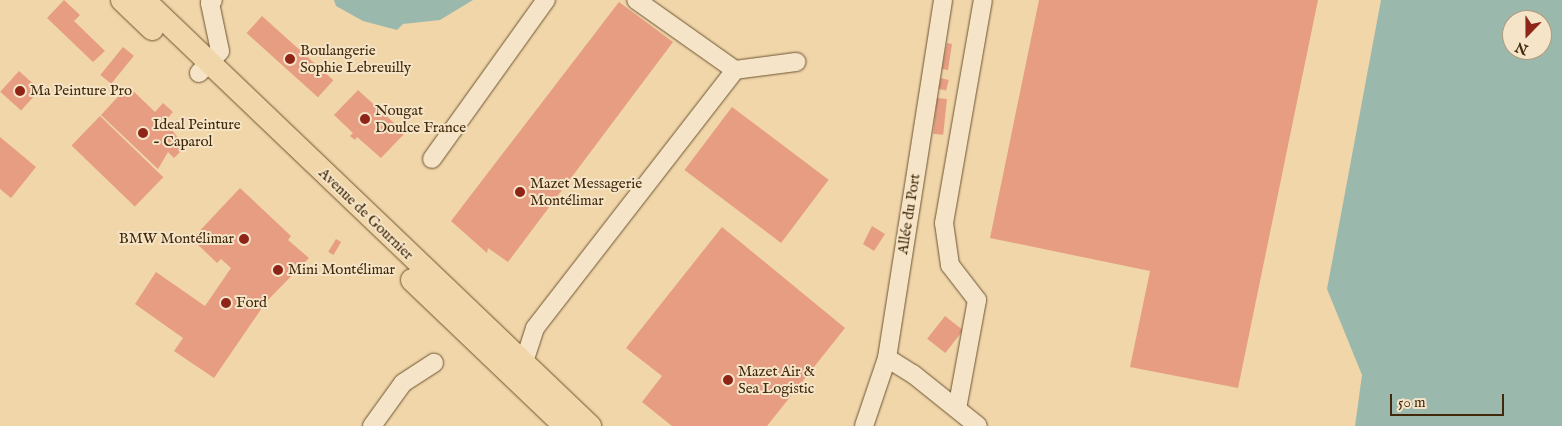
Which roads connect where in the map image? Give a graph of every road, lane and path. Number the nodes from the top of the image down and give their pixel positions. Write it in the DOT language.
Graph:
graph roads {
  1 [pos="122,0"];
  2 [pos="144,0"];
  3 [pos="213,0"];
  4 [pos="546,0"];
  5 [pos="636,0"];
  6 [pos="943,0"];
  7 [pos="983,0"];
  8 [pos="796,62"];
  9 [pos="204,68"];
  10 [pos="735,70"];
  11 [pos="432,159"];
  12 [pos="887,358"];
  13 [pos="434,363"];
  14 [pos="518,371"];
  15 [pos="958,409"];
  16 [pos="372,426"];
  17 [pos="565,426"];
  18 [pos="590,426"];
  19 [pos="864,426"];
  20 [pos="978,426"];
  1 -- 9 [label="main road, Avenue de Gournier"];
  2 -- 9 [label="main road, Avenue de Gournier"];
  3 -- 9 [label="street"];
  4 -- 11 [label="street"];
  5 -- 10 [label="street"];
  6 -- 12 [label="street, Allée du Port"];
  7 -- 15 [label="street"];
  8 -- 10 [label="street"];
  9 -- 14 [label="main road, Avenue de Gournier"];
  10 -- 14 [label="street"];
  12 -- 15 [label="street"];
  12 -- 19 [label="street, Allée du Port"];
  13 -- 16 [label="street"];
  14 -- 17 [label="main road, Avenue de Gournier"];
  14 -- 18 [label="main road, Avenue de Gournier"];
  15 -- 20 [label="street"];
}
